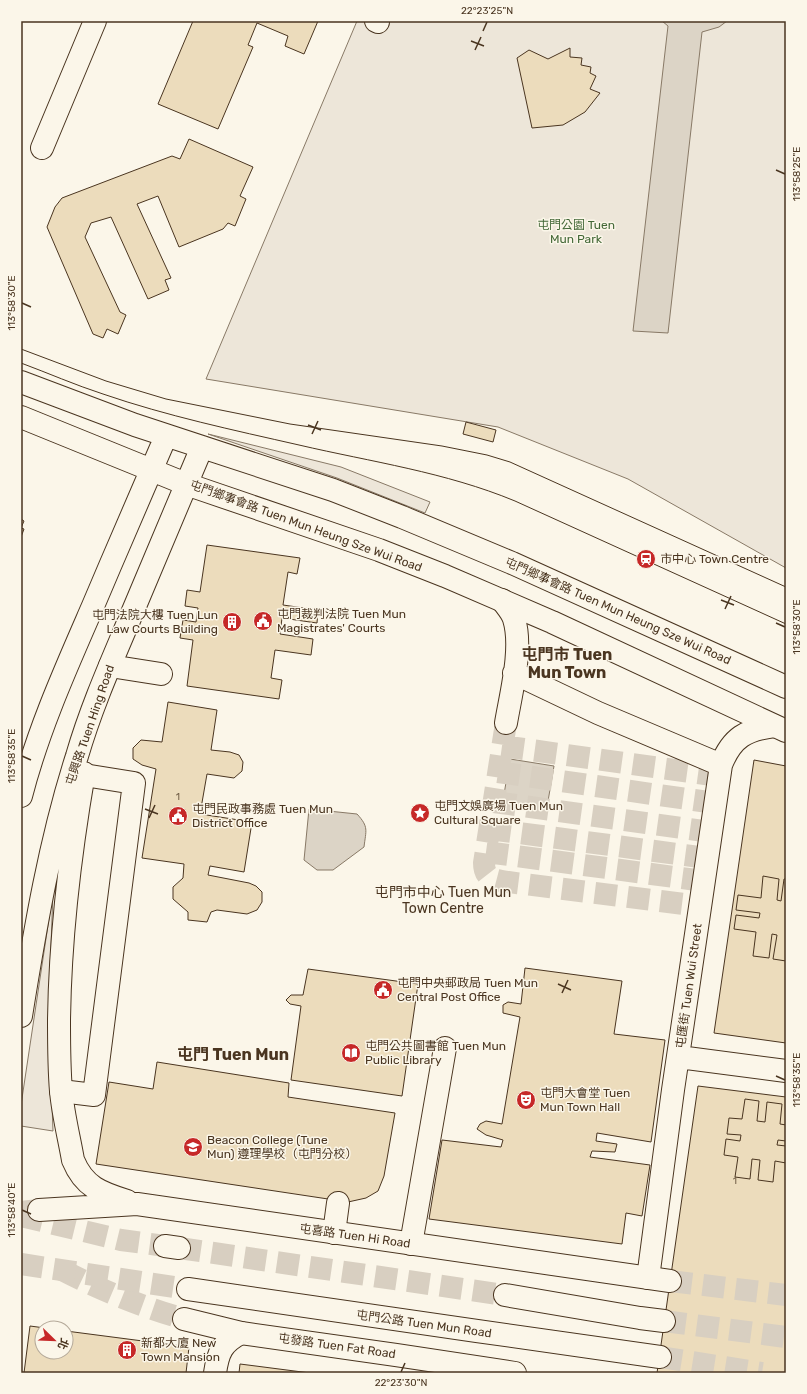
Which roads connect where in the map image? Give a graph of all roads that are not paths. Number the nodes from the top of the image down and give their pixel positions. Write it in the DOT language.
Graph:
graph roads {
  1 [pos="95,21"];
  2 [pos="42,148"];
  3 [pos="21,382"];
  4 [pos="21,417"];
  5 [pos="166,436"];
  6 [pos="202,447"];
  7 [pos="152,469"];
  8 [pos="186,484"];
  9 [pos="502,600"];
  10 [pos="110,666"];
  11 [pos="514,673"];
  12 [pos="161,674"];
  13 [pos="786,688"];
  14 [pos="99,691"];
  15 [pos="506,723"];
  16 [pos="780,728"];
  17 [pos="721,764"];
  18 [pos="84,774"];
  19 [pos="21,796"];
  20 [pos="21,1016"];
  21 [pos="445,1048"];
  22 [pos="679,1057"];
  23 [pos="786,1071"];
  24 [pos="61,1091"];
  25 [pos="338,1203"];
  26 [pos="136,1204"];
  27 [pos="39,1210"];
  28 [pos="334,1233"];
  29 [pos="411,1244"];
  30 [pos="648,1278"];
  31 [pos="670,1281"];
  32 [pos="188,1289"];
  33 [pos="505,1295"];
  34 [pos="184,1319"];
  35 [pos="664,1321"];
  36 [pos="241,1333"];
  37 [pos="660,1356"];
  38 [pos="215,1373"];
  39 [pos="515,1373"];
  1 -- 2 [label="main road"];
  3 -- 5 [label="main road, 屯門鄉事會路 Tuen Mun Heung Sze Wui Road"];
  4 -- 7 [label="main road, 屯門鄉事會路 Tuen Mun Heung Sze Wui Road"];
  5 -- 6 [label="main road, 屯門鄉事會路 Tuen Mun Heung Sze Wui Road"];
  5 -- 7 [label="main road"];
  6 -- 8 [label="main road, 屯興路 Tuen Hing Road"];
  6 -- 13 [label="main road, 屯門鄉事會路 Tuen Mun Heung Sze Wui Road"];
  7 -- 8 [label="main road, 屯門鄉事會路 Tuen Mun Heung Sze Wui Road"];
  7 -- 19 [label="main road"];
  8 -- 9 [label="main road, 屯門鄉事會路 Tuen Mun Heung Sze Wui Road"];
  8 -- 10 [label="main road, 屯興路 Tuen Hing Road"];
  9 -- 11 [label="main road"];
  9 -- 16 [label="main road, 屯門鄉事會路 Tuen Mun Heung Sze Wui Road"];
  10 -- 12 [label="main road"];
  10 -- 14 [label="main road, 屯興路 Tuen Hing Road"];
  11 -- 15 [label="main road"];
  11 -- 17 [label="main road"];
  14 -- 18 [label="main road"];
  14 -- 20 [label="main road, 屯興路 Tuen Hing Road"];
  16 -- 17 [label="main road, 屯匯街 Tuen Wui Street"];
  17 -- 22 [label="main road, 屯匯街 Tuen Wui Street"];
  18 -- 24 [label="main road"];
  18 -- 24 [label="main road"];
  21 -- 29 [label="main road"];
  22 -- 23 [label="main road"];
  22 -- 30 [label="main road, 屯匯街 Tuen Wui Street"];
  24 -- 26 [label="main road"];
  25 -- 28 [label="main road"];
  26 -- 27 [label="main road, 屯喜路 Tuen Hi Road"];
  26 -- 28 [label="main road, 屯喜路 Tuen Hi Road"];
  28 -- 29 [label="main road, 屯喜路 Tuen Hi Road"];
  29 -- 30 [label="main road, 屯喜路 Tuen Hi Road"];
  30 -- 31 [label="main road, 屯喜路 Tuen Hi Road"];
  32 -- 37 [label="main road, 屯門公路 Tuen Mun Road"];
  33 -- 35 [label="main road"];
  34 -- 36 [label="main road, 屯發路 Tuen Fat Road"];
  36 -- 38 [label="main road"];
  36 -- 39 [label="main road, 屯發路 Tuen Fat Road"];
}
